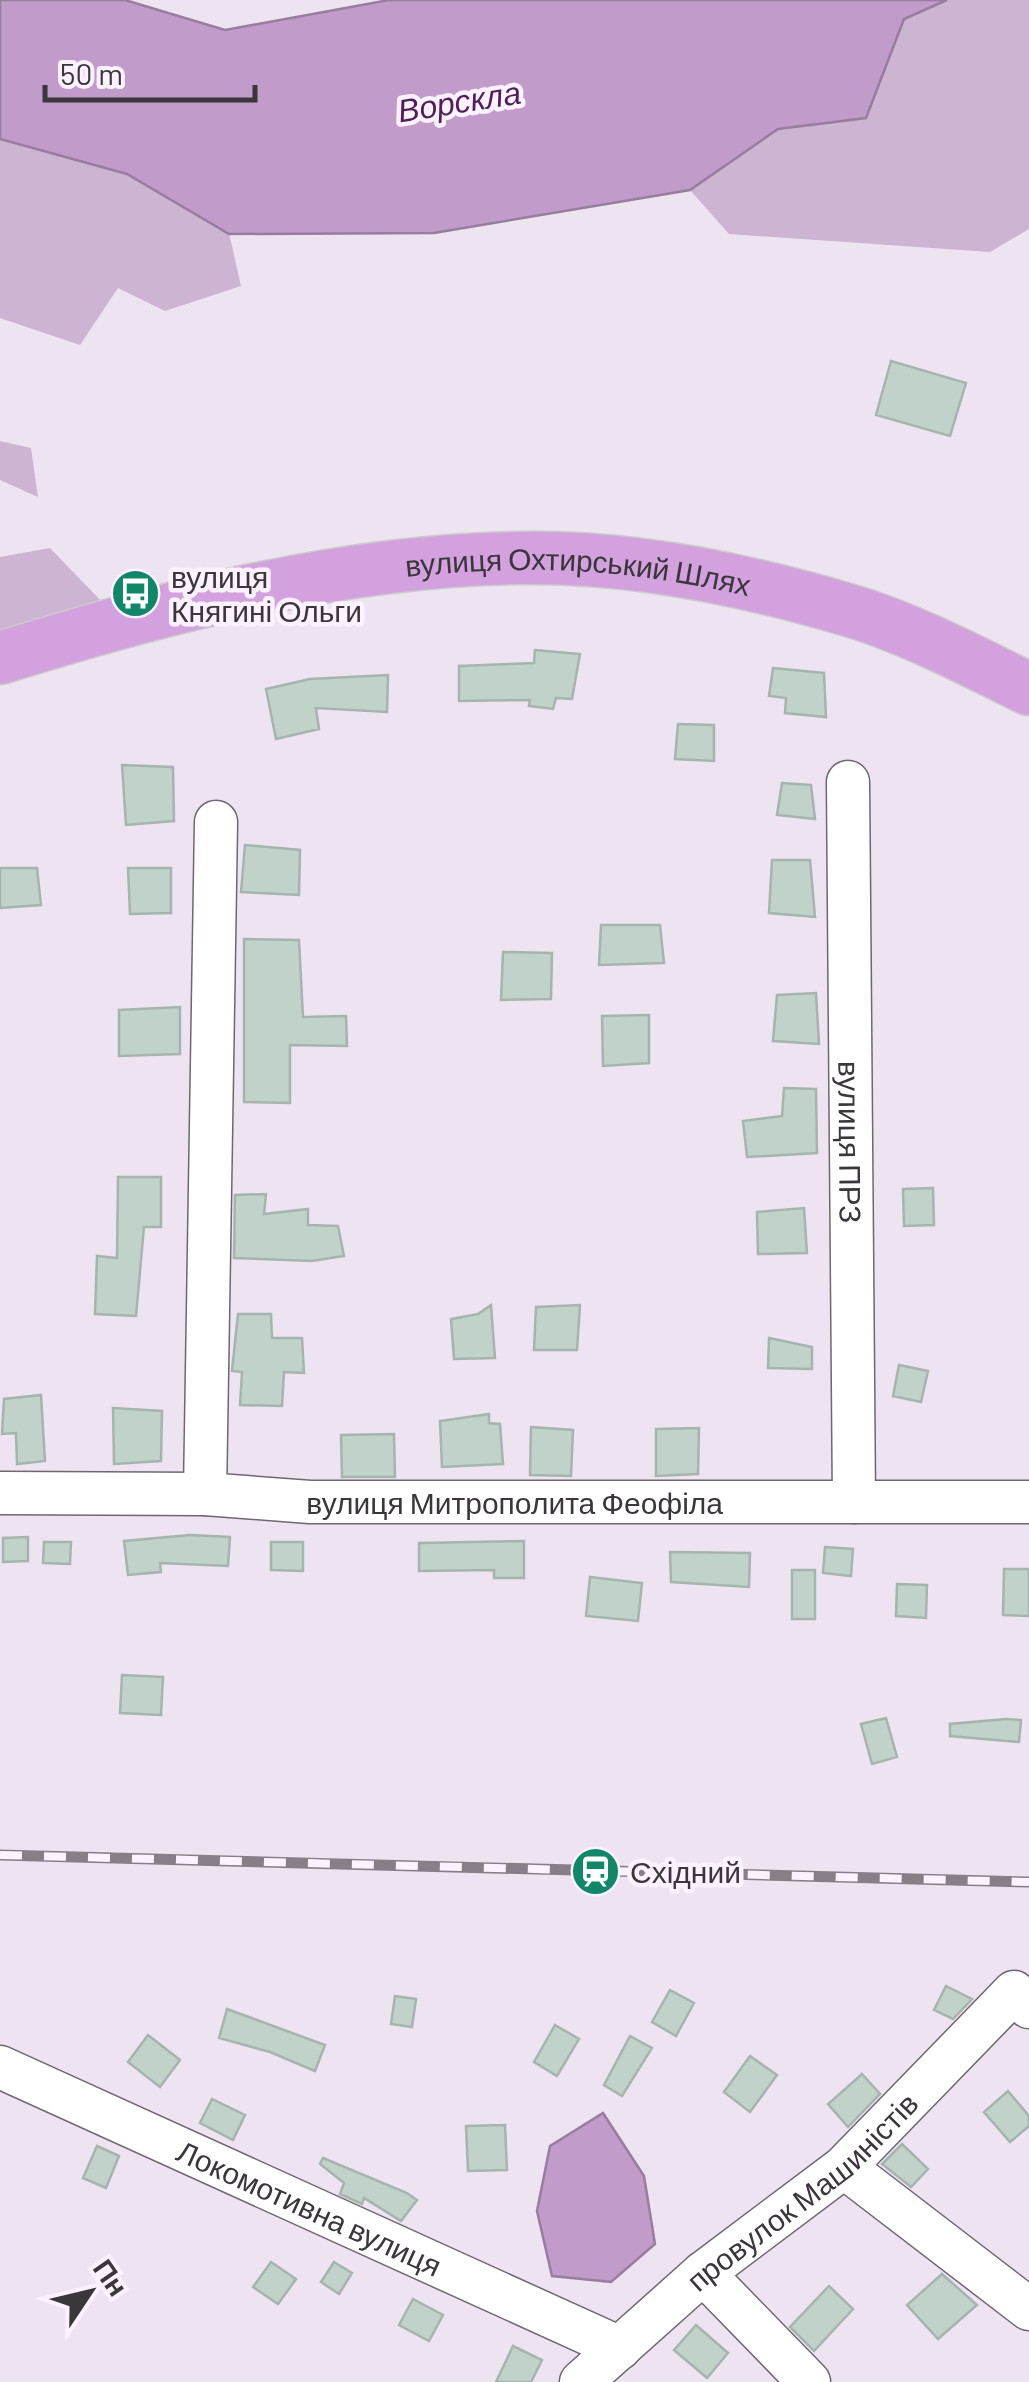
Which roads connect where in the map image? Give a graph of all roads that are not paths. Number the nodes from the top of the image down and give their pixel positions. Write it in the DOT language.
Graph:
graph roads {
  1 [pos="0,658"];
  2 [pos="1029,688"];
  3 [pos="848,782"];
  4 [pos="216,822"];
  5 [pos="0,1493"];
  6 [pos="205,1494"];
  7 [pos="854,1502"];
  8 [pos="1029,1502"];
  9 [pos="1021,1999"];
  10 [pos="0,2067"];
  11 [pos="844,2167"];
  12 [pos="703,2273"];
  13 [pos="1029,2309"];
  14 [pos="620,2348"];
  15 [pos="581,2382"];
  16 [pos="809,2382"];
  1 -- 2 [label="main road, вулиця Охтирський Шлях"];
  3 -- 7 [label="street, вулиця ПРЗ"];
  4 -- 6 [label="street"];
  5 -- 6 [label="street, вулиця Митрополита Феофіла"];
  6 -- 7 [label="street, вулиця Митрополита Феофіла"];
  7 -- 8 [label="street, вулиця Митрополита Феофіла"];
  9 -- 11 [label="street, провулок Машиністів"];
  10 -- 14 [label="street, Локомотивна вулиця"];
  11 -- 12 [label="street, провулок Машиністів"];
  11 -- 13 [label="street"];
  12 -- 14 [label="street, провулок Машиністів"];
  12 -- 16 [label="street"];
  14 -- 15 [label="street, провулок Машиністів"];
}
